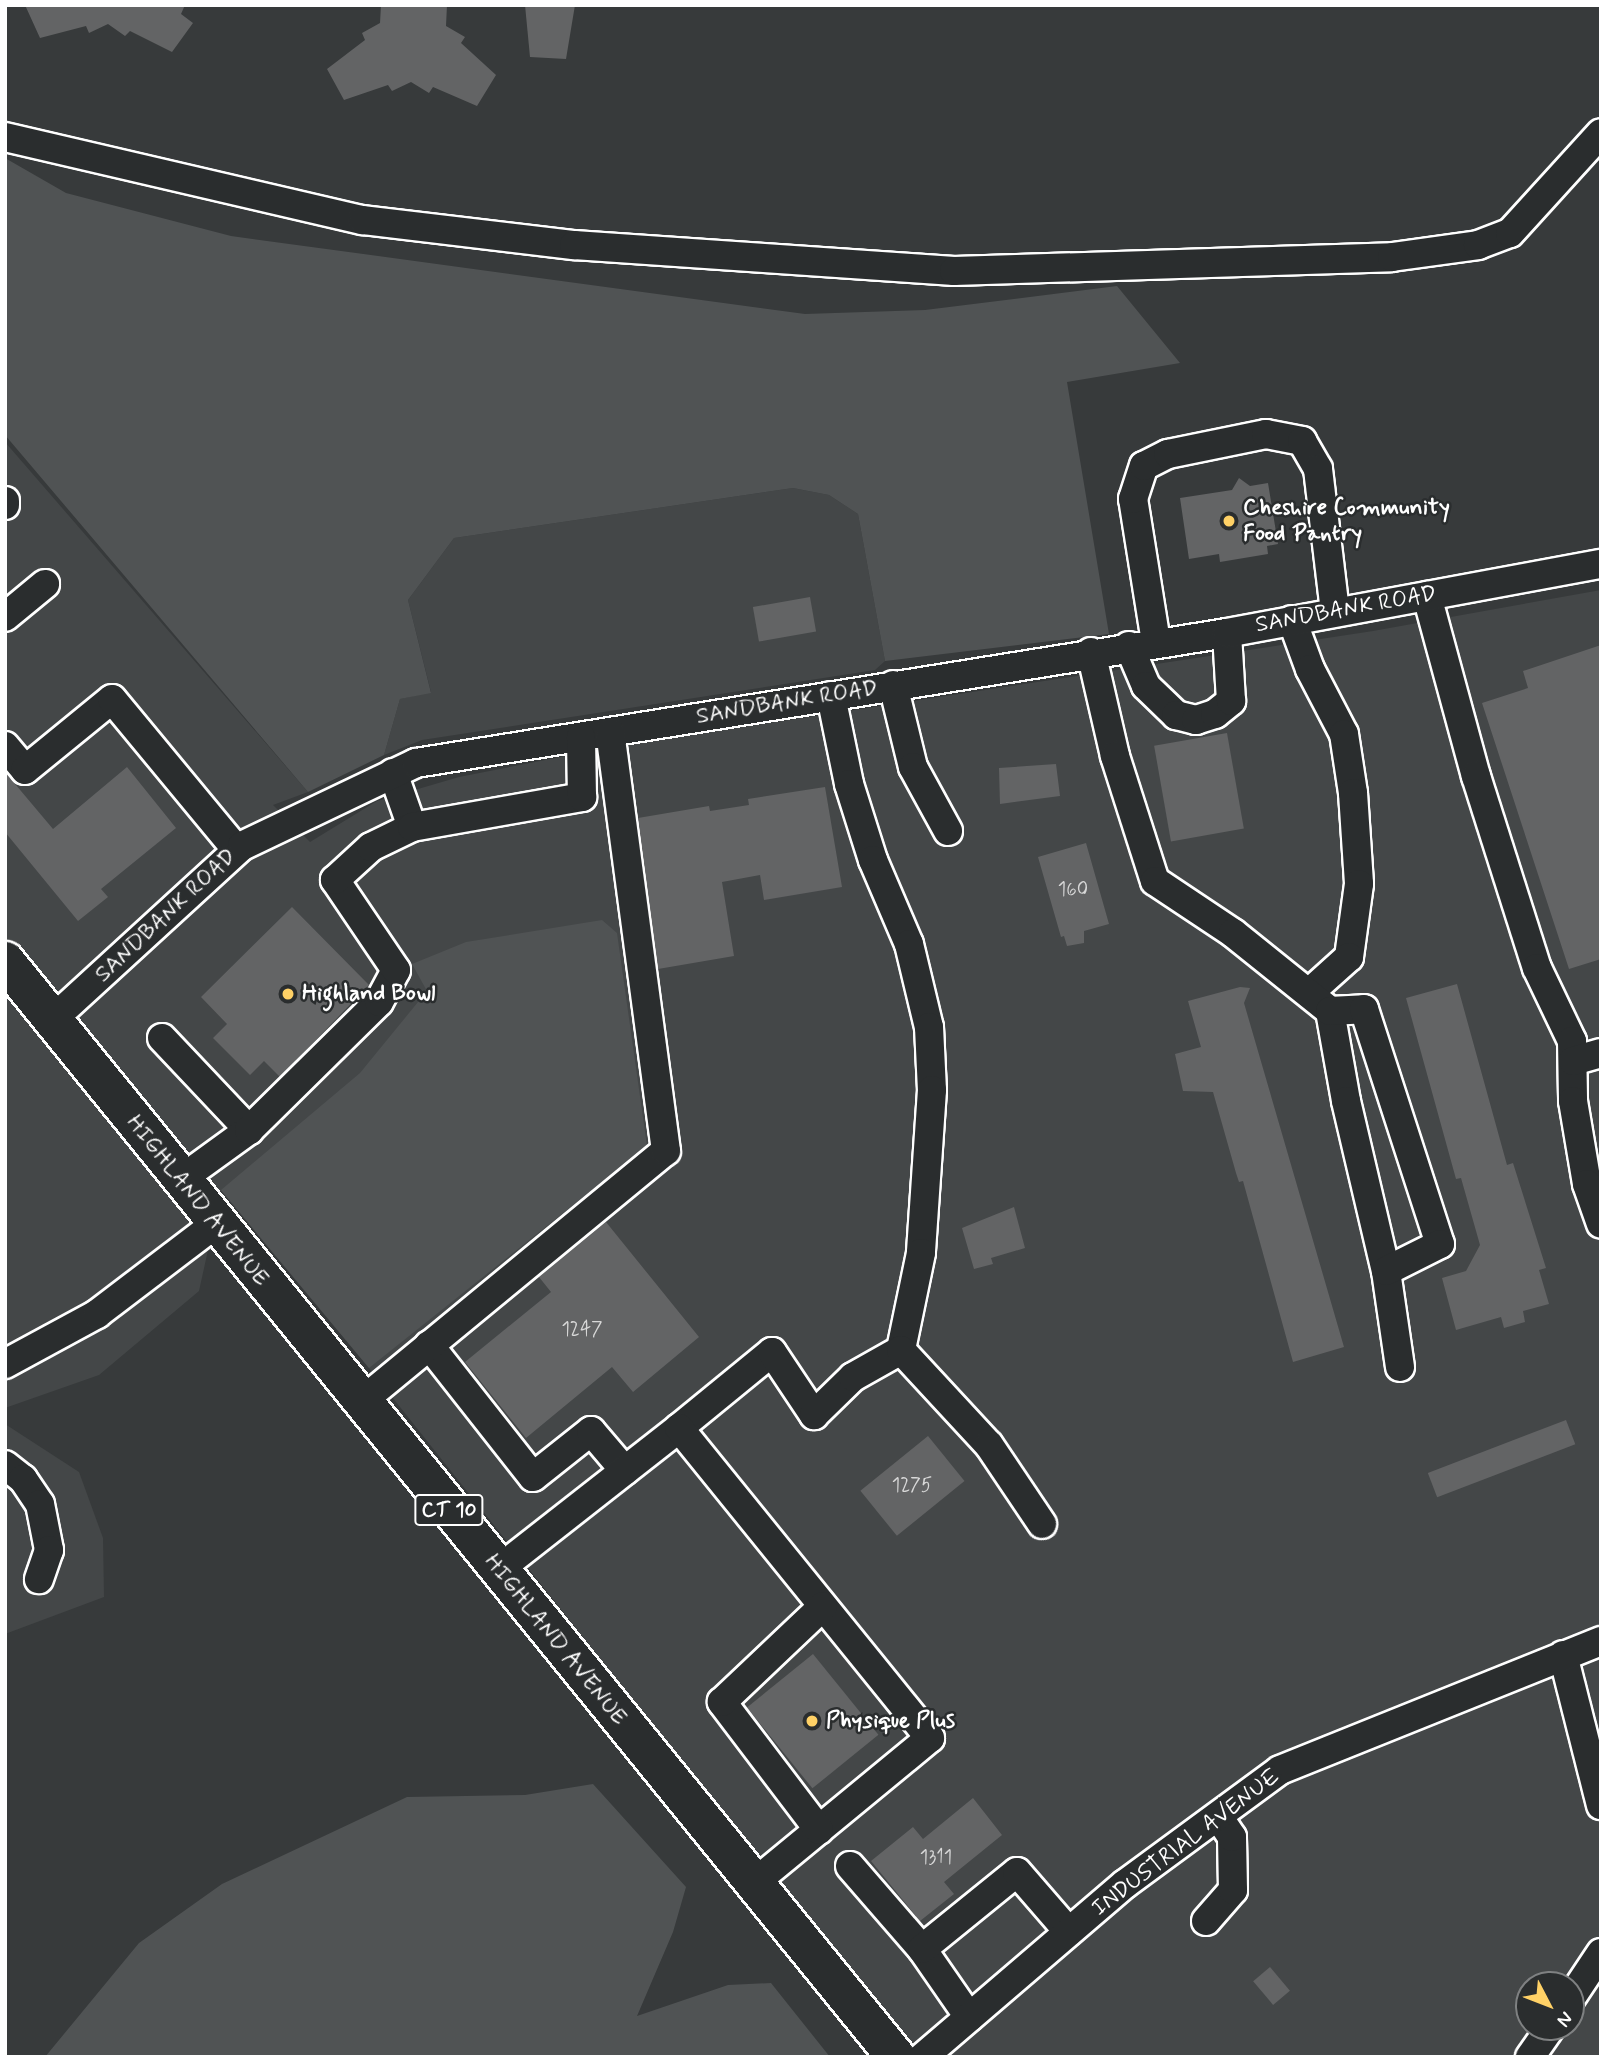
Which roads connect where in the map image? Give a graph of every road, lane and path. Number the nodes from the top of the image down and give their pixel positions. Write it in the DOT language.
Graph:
graph roads {
  1 [pos="1601,133"];
  2 [pos="5,137"];
  3 [pos="1601,564"];
  4 [pos="45,584"];
  5 [pos="1427,596"];
  6 [pos="1335,612"];
  7 [pos="5,617"];
  8 [pos="1292,620"];
  9 [pos="1227,633"];
  10 [pos="1143,644"];
  11 [pos="1091,652"];
  12 [pos="892,685"];
  13 [pos="831,695"];
  14 [pos="610,733"];
  15 [pos="581,737"];
  16 [pos="5,746"];
  17 [pos="393,774"];
  18 [pos="412,827"];
  19 [pos="948,831"];
  20 [pos="237,850"];
  21 [pos="5,961"];
  22 [pos="1319,1002"];
  23 [pos="52,1020"];
  24 [pos="162,1038"];
  25 [pos="1601,1053"];
  26 [pos="1573,1061"];
  27 [pos="249,1130"];
  28 [pos="180,1180"];
  29 [pos="215,1224"];
  30 [pos="1601,1224"];
  31 [pos="1386,1271"];
  32 [pos="429,1345"];
  33 [pos="901,1350"];
  34 [pos="5,1364"];
  35 [pos="1400,1367"];
  36 [pos="361,1402"];
  37 [pos="679,1428"];
  38 [pos="5,1465"];
  39 [pos="625,1471"];
  40 [pos="1042,1524"];
  41 [pos="498,1570"];
  42 [pos="39,1579"];
  43 [pos="823,1606"];
  44 [pos="1601,1641"];
  45 [pos="1563,1655"];
  46 [pos="1601,1805"];
  47 [pos="1218,1816"];
  48 [pos="819,1830"];
  49 [pos="850,1866"];
  50 [pos="754,1884"];
  51 [pos="1206,1921"];
  52 [pos="1069,1932"];
  53 [pos="922,1950"];
  54 [pos="1601,1954"];
  55 [pos="1585,1977"];
  56 [pos="969,2017"];
  57 [pos="1541,2041"];
  58 [pos="896,2057"];
  59 [pos="923,2057"];
  60 [pos="1530,2057"];
  1 -- 2 [label="street"];
  3 -- 5 [label="street, SANDBANK ROAD"];
  4 -- 7 [label="street"];
  5 -- 6 [label="street, SANDBANK ROAD"];
  5 -- 26 [label="street"];
  6 -- 8 [label="street, SANDBANK ROAD"];
  6 -- 10 [label="street"];
  8 -- 9 [label="street, SANDBANK ROAD"];
  8 -- 22 [label="street"];
  9 -- 10 [label="street, SANDBANK ROAD"];
  9 -- 10 [label="street"];
  10 -- 11 [label="street, SANDBANK ROAD"];
  11 -- 12 [label="street, SANDBANK ROAD"];
  11 -- 22 [label="street"];
  12 -- 13 [label="street, SANDBANK ROAD"];
  12 -- 19 [label="street"];
  13 -- 14 [label="street, SANDBANK ROAD"];
  13 -- 33 [label="street"];
  14 -- 15 [label="street, SANDBANK ROAD"];
  14 -- 32 [label="street"];
  15 -- 17 [label="street, SANDBANK ROAD"];
  15 -- 18 [label="street"];
  16 -- 20 [label="street"];
  17 -- 18 [label="street"];
  17 -- 20 [label="street, SANDBANK ROAD"];
  18 -- 27 [label="street"];
  20 -- 23 [label="street, SANDBANK ROAD"];
  21 -- 23 [label="highway, HIGHLAND AVENUE / CT 10"];
  22 -- 31 [label="street"];
  22 -- 31 [label="street"];
  23 -- 28 [label="highway, HIGHLAND AVENUE / CT 10"];
  24 -- 27 [label="street"];
  25 -- 26 [label="street"];
  26 -- 30 [label="street"];
  27 -- 28 [label="street"];
  28 -- 29 [label="highway, HIGHLAND AVENUE / CT 10"];
  29 -- 34 [label="street"];
  29 -- 36 [label="highway, HIGHLAND AVENUE / CT 10"];
  31 -- 35 [label="street"];
  32 -- 36 [label="street"];
  32 -- 39 [label="street"];
  33 -- 37 [label="street"];
  33 -- 40 [label="street"];
  36 -- 41 [label="highway, HIGHLAND AVENUE / CT 10"];
  37 -- 39 [label="street"];
  37 -- 43 [label="street"];
  38 -- 42 [label="street"];
  39 -- 41 [label="street"];
  41 -- 50 [label="highway, HIGHLAND AVENUE / CT 10"];
  43 -- 48 [label="street"];
  43 -- 48 [label="street"];
  44 -- 45 [label="street, INDUSTRIAL AVENUE"];
  45 -- 46 [label="street"];
  45 -- 47 [label="street, INDUSTRIAL AVENUE"];
  47 -- 51 [label="street"];
  47 -- 52 [label="street, INDUSTRIAL AVENUE"];
  48 -- 50 [label="street"];
  49 -- 53 [label="street"];
  50 -- 58 [label="highway, HIGHLAND AVENUE / CT 10"];
  52 -- 53 [label="street"];
  52 -- 56 [label="street, INDUSTRIAL AVENUE"];
  53 -- 56 [label="street"];
  54 -- 55 [label="street"];
  56 -- 59 [label="street, INDUSTRIAL AVENUE"];
  57 -- 60 [label="street"];
}
